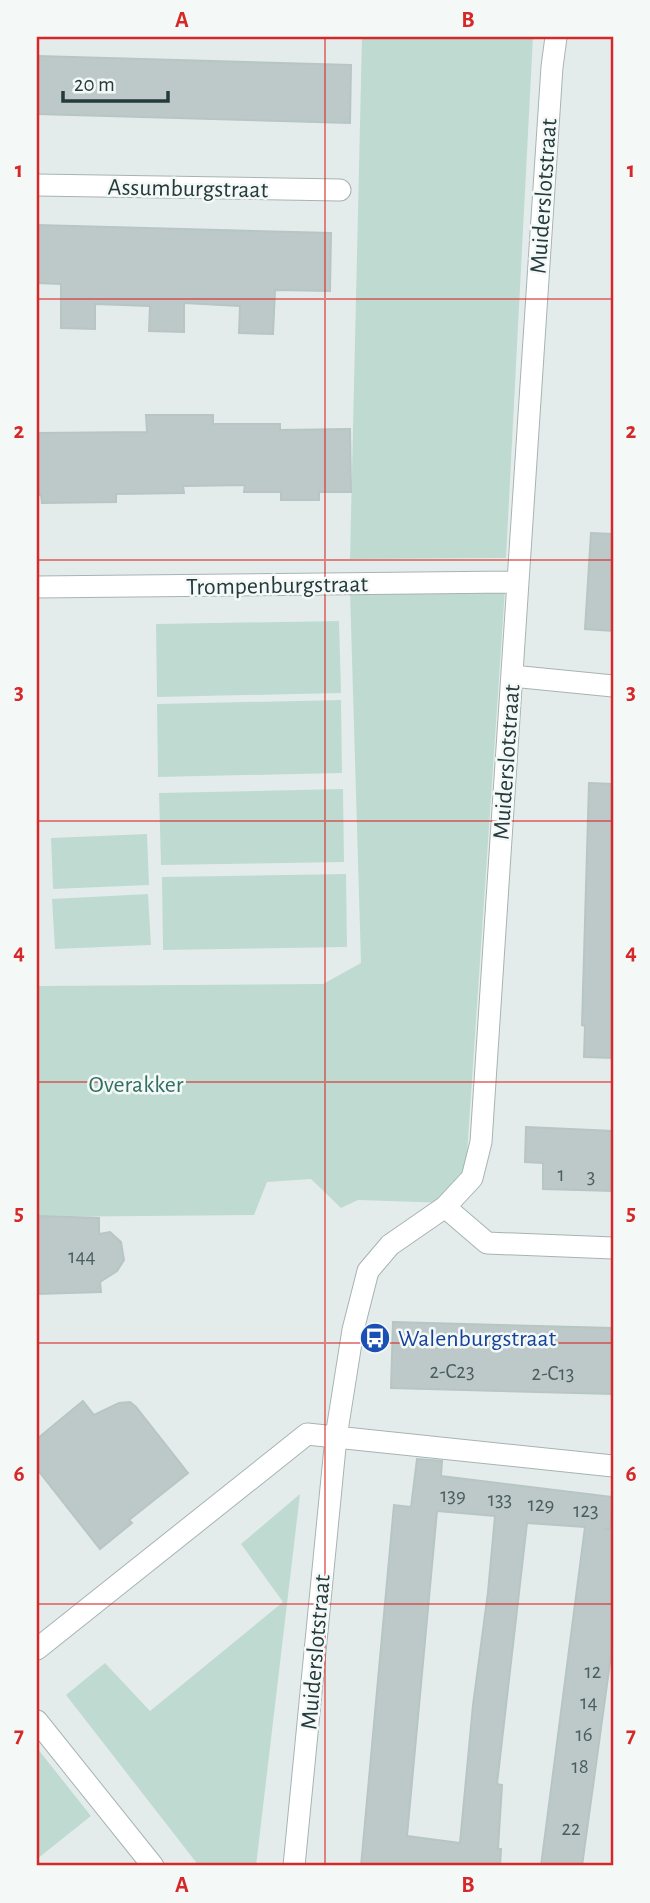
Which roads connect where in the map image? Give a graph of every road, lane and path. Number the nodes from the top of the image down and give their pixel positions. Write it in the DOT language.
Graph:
graph roads {
  1 [pos="556,37"];
  2 [pos="37,185"];
  3 [pos="340,190"];
  4 [pos="518,582"];
  5 [pos="37,587"];
  6 [pos="512,676"];
  7 [pos="613,687"];
  8 [pos="445,1207"];
  9 [pos="613,1248"];
  10 [pos="336,1437"];
  11 [pos="613,1466"];
  12 [pos="37,1649"];
  13 [pos="37,1721"];
  14 [pos="153,1866"];
  15 [pos="294,1866"];
  1 -- 4 [label="street, Muiderslotstraat"];
  2 -- 3 [label="street, Assumburgstraat"];
  4 -- 5 [label="street, Trompenburgstraat"];
  4 -- 6 [label="street, Muiderslotstraat"];
  6 -- 7 [label="street"];
  6 -- 8 [label="street, Muiderslotstraat"];
  8 -- 9 [label="street"];
  8 -- 10 [label="street, Muiderslotstraat"];
  10 -- 11 [label="street"];
  10 -- 12 [label="street"];
  10 -- 15 [label="street, Muiderslotstraat"];
  13 -- 14 [label="street"];
}
